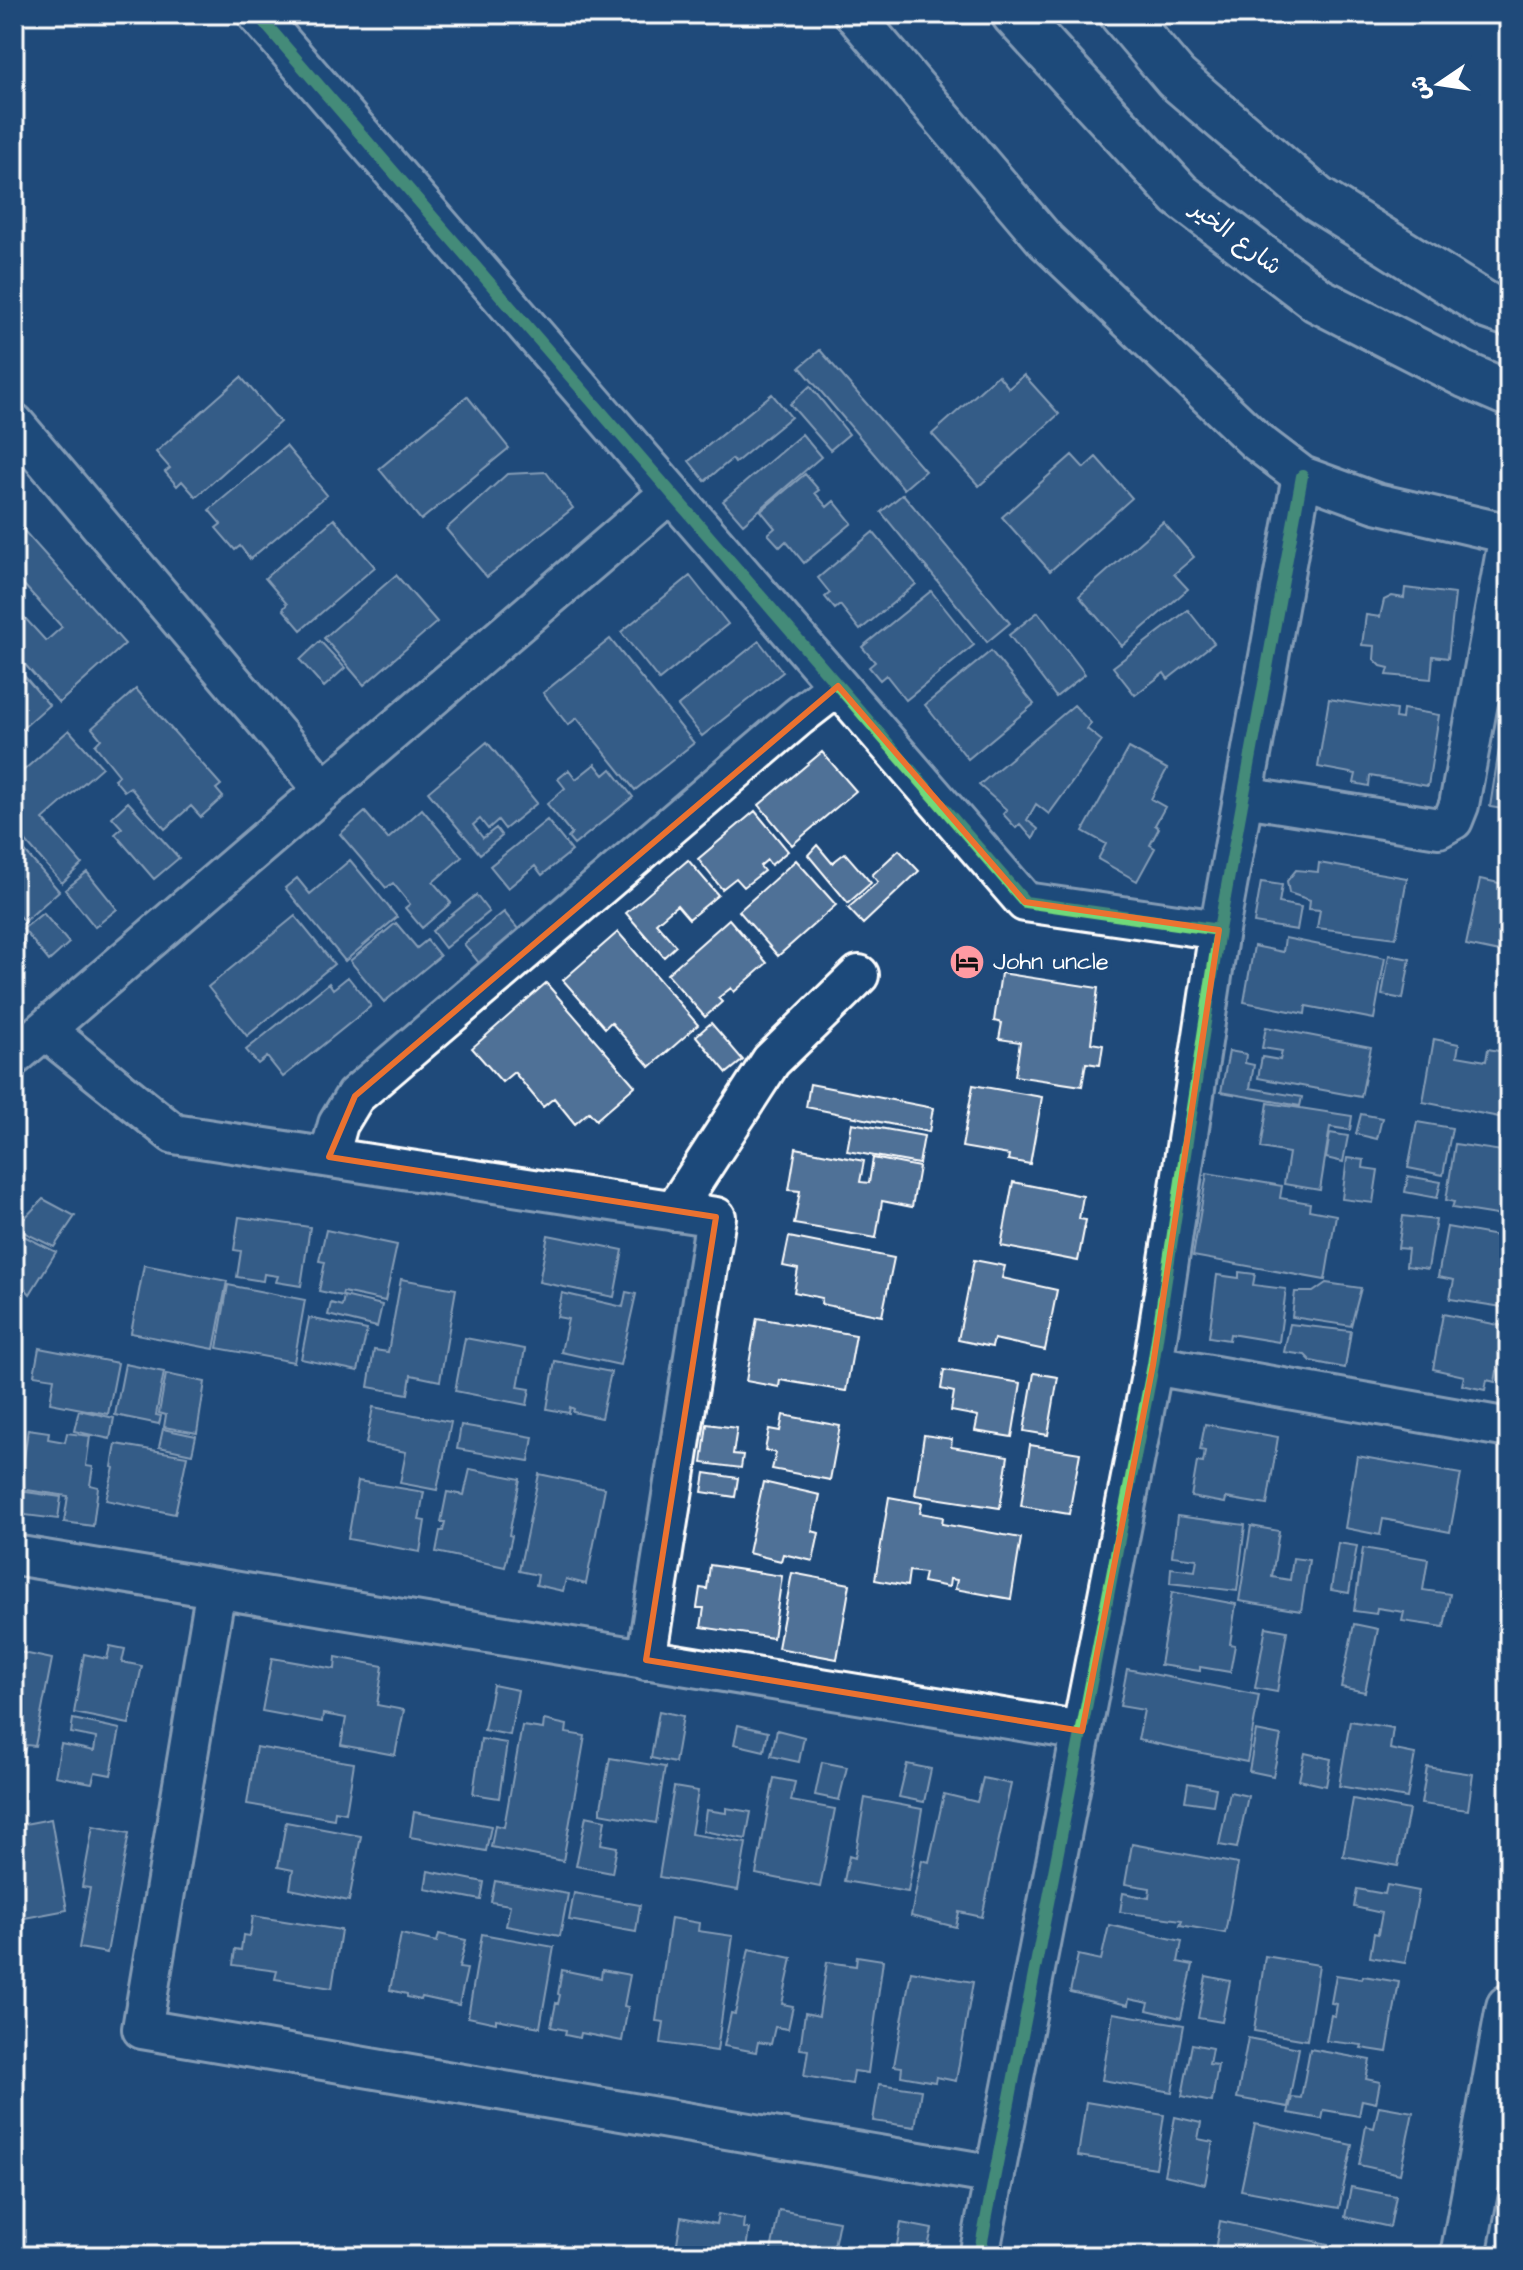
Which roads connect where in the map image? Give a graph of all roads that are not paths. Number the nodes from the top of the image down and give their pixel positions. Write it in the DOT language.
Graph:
graph roads {
  1 [pos="257,14"];
  2 [pos="854,14"];
  3 [pos="1014,14"];
  4 [pos="1122,14"];
  5 [pos="1509,314"];
  6 [pos="1509,394"];
  7 [pos="14,423"];
  8 [pos="26,462"];
  9 [pos="1302,476"];
  10 [pos="670,493"];
  11 [pos="1509,534"];
  12 [pos="838,686"];
  13 [pos="324,790"];
  14 [pos="1244,797"];
  15 [pos="1219,930"];
  16 [pos="859,975"];
  17 [pos="45,1030"];
  18 [pos="14,1056"];
  19 [pos="329,1157"];
  20 [pos="674,1211"];
  21 [pos="1153,1365"];
  22 [pos="1509,1428"];
  23 [pos="14,1555"];
  24 [pos="216,1588"];
  25 [pos="646,1660"];
  26 [pos="1082,1731"];
  27 [pos="1509,2007"];
  28 [pos="995,2175"];
  29 [pos="979,2256"];
  30 [pos="1463,2256"];
  1 -- 10 [label="street"];
  2 -- 9 [label="street"];
  3 -- 6 [label="main road, شارع الخير"];
  4 -- 5 [label="main road"];
  7 -- 8 [label="street"];
  8 -- 13 [label="street"];
  9 -- 11 [label="street"];
  9 -- 14 [label="street"];
  10 -- 12 [label="street"];
  10 -- 13 [label="street"];
  11 -- 14 [label="street"];
  12 -- 15 [label="street"];
  12 -- 19 [label="street"];
  13 -- 17 [label="street"];
  14 -- 15 [label="street"];
  15 -- 21 [label="street"];
  16 -- 20 [label="street"];
  17 -- 18 [label="street"];
  17 -- 19 [label="street"];
  19 -- 20 [label="street"];
  20 -- 25 [label="street"];
  21 -- 22 [label="street"];
  21 -- 26 [label="street"];
  23 -- 24 [label="street"];
  24 -- 25 [label="street"];
  24 -- 28 [label="street"];
  25 -- 26 [label="street"];
  26 -- 28 [label="street"];
  27 -- 30 [label="main road"];
  28 -- 29 [label="street"];
}
